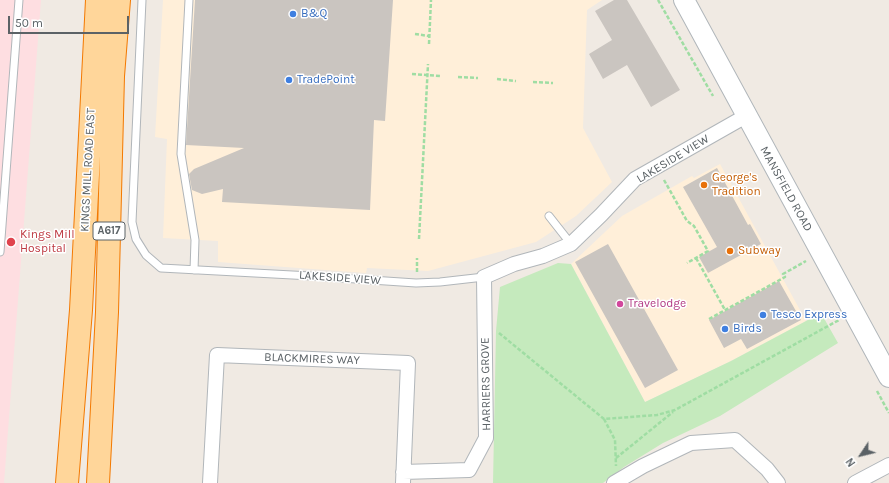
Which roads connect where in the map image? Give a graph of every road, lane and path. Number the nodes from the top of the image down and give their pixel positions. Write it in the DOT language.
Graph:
graph roads {
  1 [pos="19,0"];
  2 [pos="97,0"];
  3 [pos="119,0"];
  4 [pos="142,0"];
  5 [pos="188,0"];
  6 [pos="431,0"];
  7 [pos="658,0"];
  8 [pos="684,0"];
  9 [pos="415,34"];
  10 [pos="429,36"];
  11 [pos="429,44"];
  12 [pos="428,64"];
  13 [pos="412,74"];
  14 [pos="427,75"];
  15 [pos="440,76"];
  16 [pos="458,77"];
  17 [pos="478,78"];
  18 [pos="497,79"];
  19 [pos="516,81"];
  20 [pos="533,82"];
  21 [pos="553,83"];
  22 [pos="713,96"];
  23 [pos="746,116"];
  24 [pos="657,167"];
  25 [pos="549,216"];
  26 [pos="1,234"];
  27 [pos="419,239"];
  28 [pos="571,244"];
  29 [pos="0,252"];
  30 [pos="418,258"];
  31 [pos="696,258"];
  32 [pos="807,261"];
  33 [pos="687,263"];
  34 [pos="194,270"];
  35 [pos="416,274"];
  36 [pos="484,277"];
  37 [pos="725,310"];
  38 [pos="854,312"];
  39 [pos="709,318"];
  40 [pos="485,327"];
  41 [pos="889,377"];
  42 [pos="675,410"];
  43 [pos="604,419"];
  44 [pos="616,458"];
  45 [pos="100,461"];
  46 [pos="889,465"];
  47 [pos="403,478"];
  48 [pos="67,483"];
  49 [pos="89,483"];
  50 [pos="98,483"];
  51 [pos="210,483"];
  52 [pos="614,483"];
  53 [pos="778,483"];
  54 [pos="855,483"];
  1 -- 26 [label="lane"];
  2 -- 48 [label="highway, KINGS MILL ROAD EAST / A617"];
  3 -- 45 [label="highway, KINGS MILL ROAD EAST / A617"];
  4 -- 34 [label="lane, LAKESIDE VIEW"];
  5 -- 34 [label="lane"];
  6 -- 10 [label="path"];
  7 -- 22 [label="path"];
  8 -- 23 [label="main road, MANSFIELD ROAD"];
  9 -- 10 [label="path"];
  10 -- 11 [label="path"];
  12 -- 14 [label="path"];
  13 -- 14 [label="path"];
  14 -- 15 [label="path"];
  14 -- 27 [label="path"];
  16 -- 17 [label="path"];
  18 -- 19 [label="path"];
  20 -- 21 [label="path"];
  23 -- 24 [label="street, LAKESIDE VIEW"];
  23 -- 38 [label="main road, MANSFIELD ROAD"];
  24 -- 28 [label="street, LAKESIDE VIEW"];
  24 -- 31 [label="path"];
  25 -- 28 [label="lane"];
  26 -- 29 [label="lane"];
  28 -- 36 [label="street, LAKESIDE VIEW"];
  30 -- 35 [label="path"];
  31 -- 33 [label="path"];
  31 -- 37 [label="path"];
  32 -- 37 [label="path"];
  34 -- 36 [label="lane, LAKESIDE VIEW"];
  36 -- 40 [label="street, HARRIERS GROVE"];
  37 -- 39 [label="path"];
  38 -- 41 [label="main road, MANSFIELD ROAD"];
  38 -- 42 [label="path"];
  40 -- 43 [label="path"];
  40 -- 47 [label="street, HARRIERS GROVE"];
  42 -- 43 [label="path"];
  42 -- 44 [label="path"];
  43 -- 44 [label="path"];
  44 -- 52 [label="path"];
  45 -- 49 [label="lane"];
  45 -- 50 [label="highway, KINGS MILL ROAD EAST / A617"];
  46 -- 54 [label="street"];
  47 -- 51 [label="street, BLACKMIRES WAY"];
  52 -- 53 [label="street"];
}
